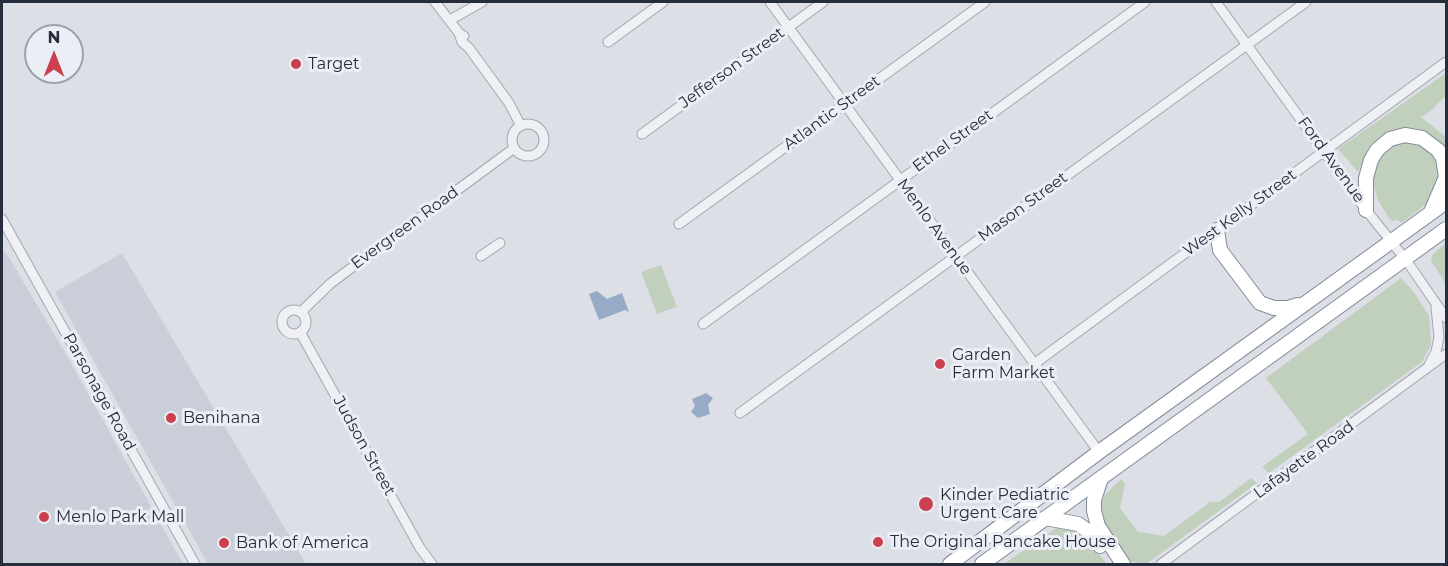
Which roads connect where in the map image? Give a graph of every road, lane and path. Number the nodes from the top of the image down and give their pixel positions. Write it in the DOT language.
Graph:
graph roads {
  1 [pos="435,2"];
  2 [pos="482,2"];
  3 [pos="663,2"];
  4 [pos="770,2"];
  5 [pos="823,2"];
  6 [pos="985,2"];
  7 [pos="1145,2"];
  8 [pos="1216,2"];
  9 [pos="1306,2"];
  10 [pos="450,20"];
  11 [pos="788,27"];
  12 [pos="608,42"];
  13 [pos="1247,45"];
  14 [pos="1446,62"];
  15 [pos="844,104"];
  16 [pos="521,126"];
  17 [pos="642,134"];
  18 [pos="513,148"];
  19 [pos="1325,151"];
  20 [pos="900,180"];
  21 [pos="1446,202"];
  22 [pos="1366,210"];
  23 [pos="1430,215"];
  24 [pos="2,219"];
  25 [pos="679,224"];
  26 [pos="1446,229"];
  27 [pos="1216,230"];
  28 [pos="500,243"];
  29 [pos="1393,243"];
  30 [pos="481,256"];
  31 [pos="956,256"];
  32 [pos="1407,260"];
  33 [pos="1435,301"];
  34 [pos="1305,302"];
  35 [pos="301,312"];
  36 [pos="1446,318"];
  37 [pos="703,324"];
  38 [pos="300,332"];
  39 [pos="1446,354"];
  40 [pos="1034,364"];
  41 [pos="1427,370"];
  42 [pos="740,413"];
  43 [pos="1099,452"];
  44 [pos="1101,478"];
  45 [pos="1045,518"];
  46 [pos="429,563"];
  47 [pos="195,564"];
  48 [pos="950,564"];
  49 [pos="982,564"];
  50 [pos="1114,564"];
  51 [pos="1123,564"];
  52 [pos="1161,564"];
  1 -- 10 [label="street"];
  2 -- 10 [label="street"];
  3 -- 12 [label="street"];
  4 -- 11 [label="street, Menlo Avenue"];
  5 -- 11 [label="street, Jefferson Street"];
  6 -- 15 [label="street, Atlantic Street"];
  7 -- 20 [label="street, Ethel Street"];
  8 -- 13 [label="street, Ford Avenue"];
  9 -- 13 [label="street, Mason Street"];
  10 -- 16 [label="street"];
  11 -- 15 [label="street, Menlo Avenue"];
  11 -- 17 [label="street, Jefferson Street"];
  13 -- 19 [label="street, Ford Avenue"];
  13 -- 31 [label="street, Mason Street"];
  14 -- 19 [label="street, West Kelly Street"];
  15 -- 20 [label="street, Menlo Avenue"];
  15 -- 25 [label="street, Atlantic Street"];
  16 -- 18 [label="street"];
  16 -- 18 [label="street"];
  18 -- 35 [label="street, Evergreen Road"];
  19 -- 22 [label="street, Ford Avenue"];
  19 -- 27 [label="street, West Kelly Street"];
  20 -- 31 [label="street, Menlo Avenue"];
  20 -- 37 [label="street, Ethel Street"];
  21 -- 23 [label="highway"];
  22 -- 23 [label="highway"];
  22 -- 29 [label="street, Ford Avenue"];
  23 -- 29 [label="highway"];
  24 -- 47 [label="street, Parsonage Road"];
  26 -- 32 [label="highway"];
  27 -- 34 [label="highway"];
  27 -- 40 [label="street, West Kelly Street"];
  28 -- 30 [label="street"];
  29 -- 32 [label="street, Ford Avenue"];
  29 -- 34 [label="highway"];
  31 -- 40 [label="street, Menlo Avenue"];
  31 -- 42 [label="street, Mason Street"];
  32 -- 33 [label="street, Ford Avenue"];
  32 -- 44 [label="highway"];
  33 -- 36 [label="street, Ford Avenue"];
  33 -- 41 [label="street"];
  34 -- 43 [label="highway"];
  35 -- 38 [label="street"];
  35 -- 38 [label="street, Evergreen Road"];
  38 -- 46 [label="street, Judson Street"];
  39 -- 41 [label="street, Lafayette Road"];
  40 -- 43 [label="street, Menlo Avenue"];
  41 -- 52 [label="street, Lafayette Road"];
  43 -- 48 [label="highway"];
  44 -- 45 [label="highway"];
  44 -- 51 [label="highway"];
  45 -- 49 [label="highway"];
  45 -- 50 [label="highway"];
}
